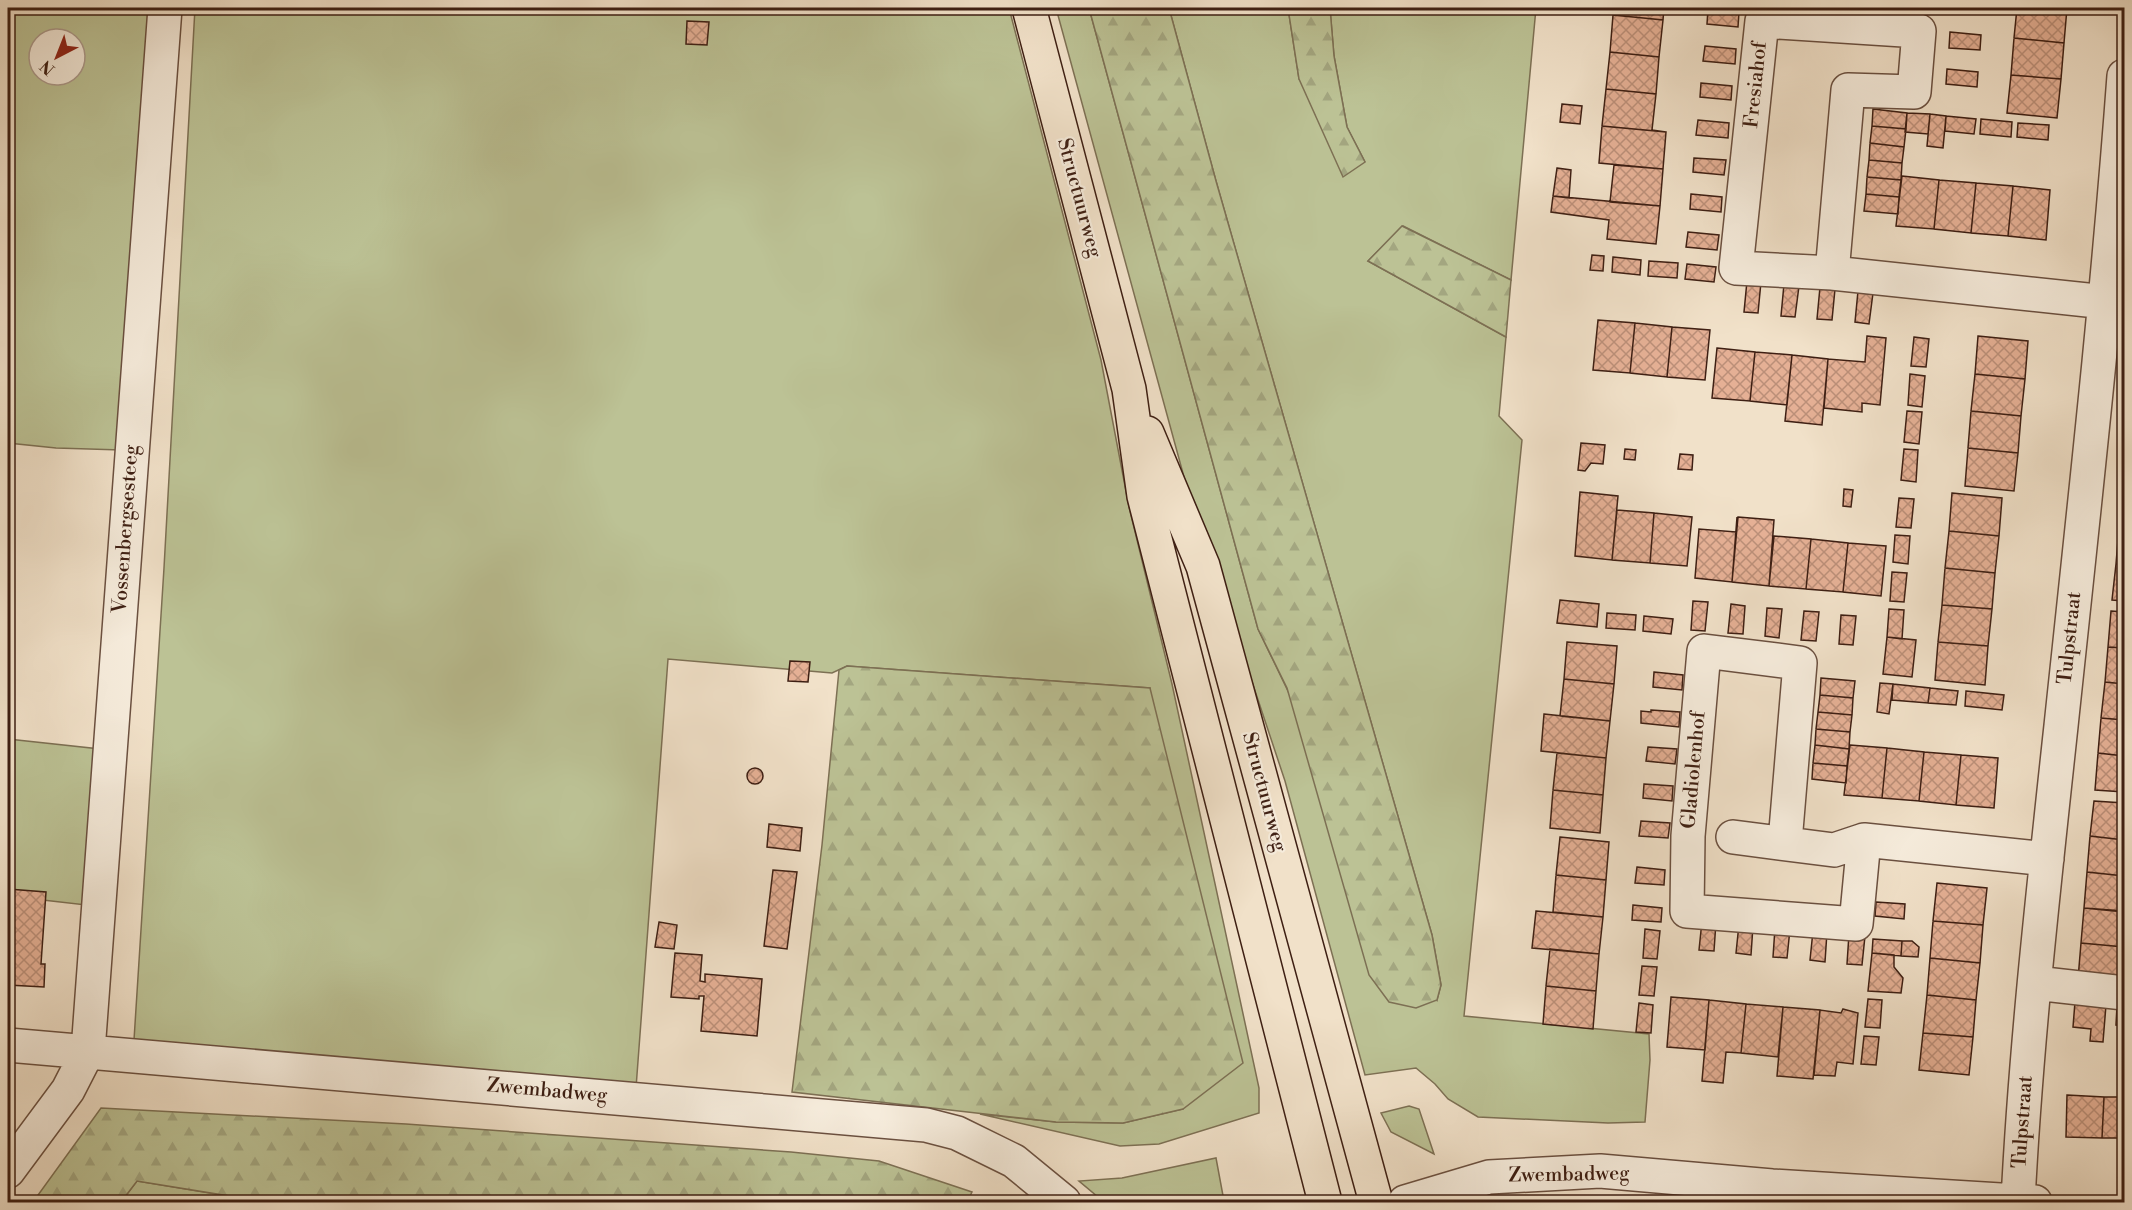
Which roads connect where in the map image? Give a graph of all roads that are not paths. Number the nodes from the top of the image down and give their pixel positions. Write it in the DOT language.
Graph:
graph roads {
  1 [pos="165,8"];
  2 [pos="1029,8"];
  3 [pos="2124,87"];
  4 [pos="1832,273"];
  5 [pos="2106,302"];
  6 [pos="1129,389"];
  7 [pos="1733,837"];
  8 [pos="1864,840"];
  9 [pos="1785,842"];
  10 [pos="2047,859"];
  11 [pos="2035,983"];
  12 [pos="2124,993"];
  13 [pos="8,1045"];
  14 [pos="88,1051"];
  15 [pos="8,1171"];
  16 [pos="1772,1194"];
  17 [pos="2026,1202"];
  18 [pos="1064,1203"];
  19 [pos="1325,1203"];
  20 [pos="1376,1203"];
  21 [pos="1405,1203"];
  1 -- 14 [label="street, Vossenbergsesteeg"];
  2 -- 6 [label="main road, Structuurweg"];
  3 -- 5 [label="street, Tulpstraat"];
  4 -- 4 [label="street, Fresiahof"];
  4 -- 5 [label="street, Fresiahof"];
  5 -- 10 [label="street, Tulpstraat"];
  6 -- 19 [label="main road, Structuurweg"];
  6 -- 20 [label="main road, Structuurweg"];
  7 -- 9 [label="street"];
  8 -- 9 [label="street"];
  8 -- 9 [label="street, Gladiolenhof"];
  8 -- 10 [label="street"];
  10 -- 11 [label="street, Tulpstraat"];
  11 -- 12 [label="street"];
  11 -- 17 [label="street, Tulpstraat"];
  13 -- 14 [label="street, Zwembadweg"];
  14 -- 15 [label="street"];
  14 -- 18 [label="street, Zwembadweg"];
  16 -- 17 [label="street, Zwembadweg"];
  16 -- 21 [label="street, Zwembadweg"];
}
